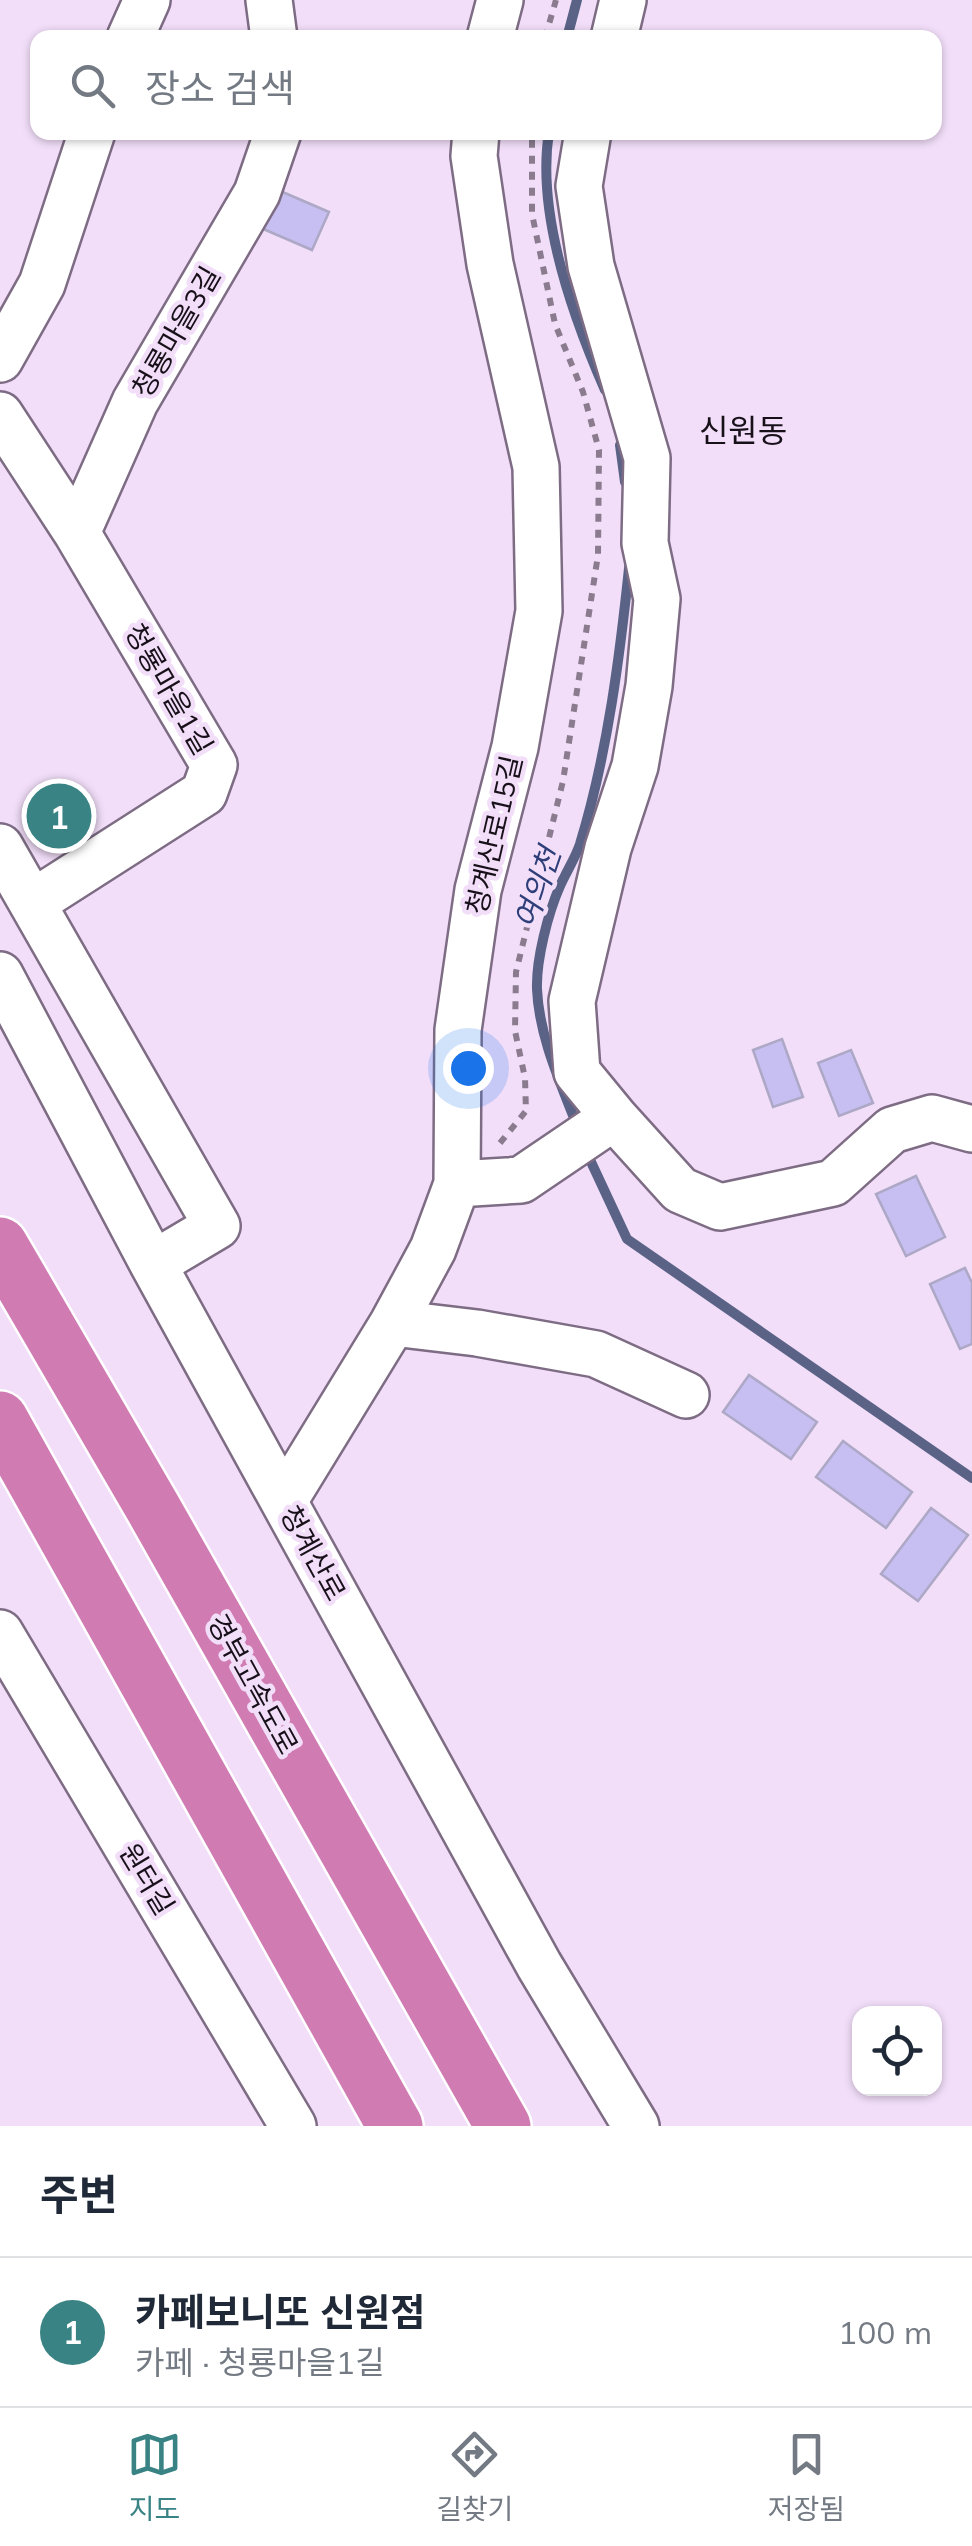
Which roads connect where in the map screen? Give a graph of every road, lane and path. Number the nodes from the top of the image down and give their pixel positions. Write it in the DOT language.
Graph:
graph roads {
  1 [pos="147,0"];
  2 [pos="269,0"];
  3 [pos="500,0"];
  4 [pos="556,0"];
  5 [pos="623,0"];
  6 [pos="134,30"];
  7 [pos="273,30"];
  8 [pos="492,30"];
  9 [pos="547,30"];
  10 [pos="616,30"];
  11 [pos="89,140"];
  12 [pos="275,140"];
  13 [pos="475,140"];
  14 [pos="587,140"];
  15 [pos="0,359"];
  16 [pos="0,414"];
  17 [pos="77,533"];
  18 [pos="0,848"];
  19 [pos="32,904"];
  20 [pos="0,975"];
  21 [pos="614,1117"];
  22 [pos="972,1130"];
  23 [pos="457,1184"];
  24 [pos="0,1245"];
  25 [pos="153,1264"];
  26 [pos="393,1323"];
  27 [pos="686,1395"];
  28 [pos="0,1420"];
  29 [pos="284,1501"];
  30 [pos="0,1633"];
  31 [pos="294,2126"];
  32 [pos="395,2126"];
  33 [pos="503,2126"];
  34 [pos="636,2126"];
  1 -- 6 [label="street"];
  2 -- 7 [label="street"];
  3 -- 8 [label="street"];
  4 -- 9 [label="path"];
  5 -- 10 [label="street"];
  11 -- 15 [label="street"];
  12 -- 17 [label="street, 청룡마을3길"];
  13 -- 23 [label="street, 청계산로15길"];
  14 -- 21 [label="street"];
  16 -- 17 [label="street, 청룡마을1길"];
  17 -- 19 [label="street, 청룡마을1길"];
  18 -- 19 [label="street"];
  19 -- 25 [label="street"];
  20 -- 25 [label="street, 청계산로"];
  21 -- 22 [label="street"];
  21 -- 23 [label="street"];
  23 -- 26 [label="street, 청계산로15길"];
  24 -- 33 [label="highway, 경부고속도로"];
  25 -- 29 [label="street, 청계산로"];
  26 -- 27 [label="street"];
  26 -- 29 [label="street, 청계산로15길"];
  28 -- 32 [label="highway"];
  29 -- 34 [label="street, 청계산로"];
  30 -- 31 [label="street, 원터길"];
}
